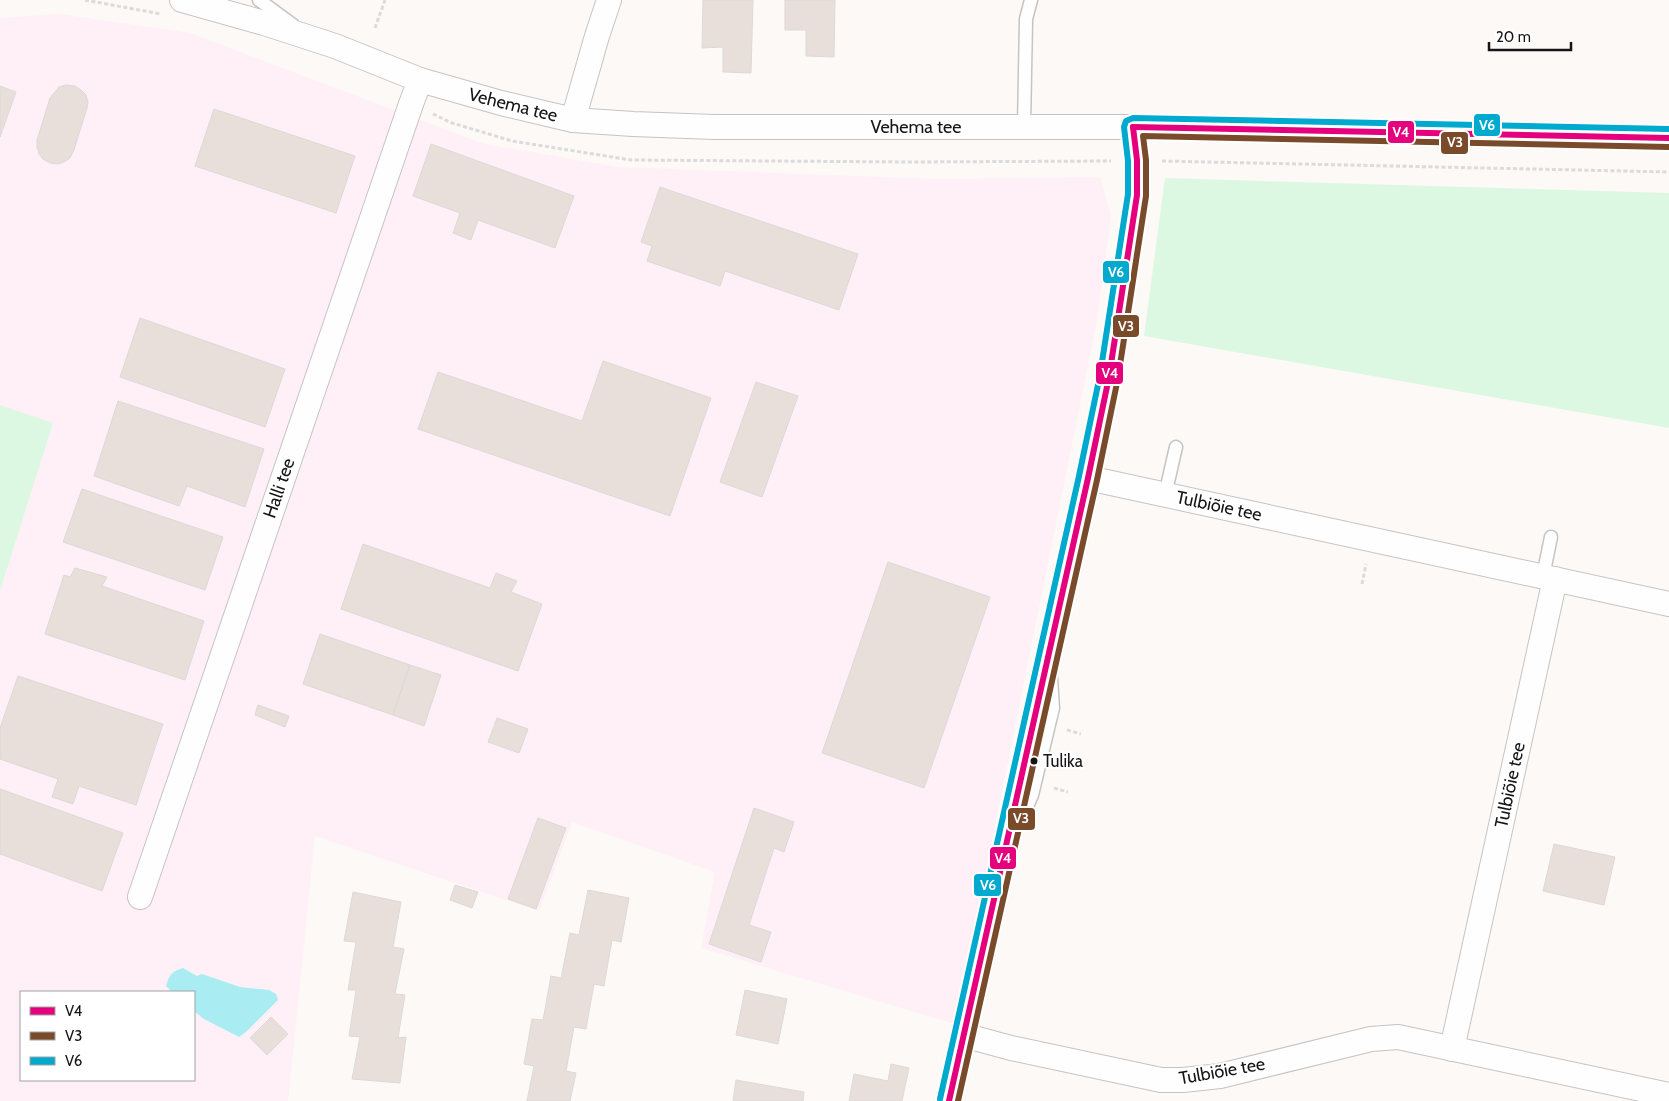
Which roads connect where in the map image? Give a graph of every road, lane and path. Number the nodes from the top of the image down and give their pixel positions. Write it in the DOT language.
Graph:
graph roads {
  1 [pos="182,0"];
  2 [pos="259,0"];
  3 [pos="385,0"];
  4 [pos="609,0"];
  5 [pos="1031,0"];
  6 [pos="375,28"];
  7 [pos="311,38"];
  8 [pos="420,80"];
  9 [pos="573,120"];
  10 [pos="1024,127"];
  11 [pos="1133,127"];
  12 [pos="1669,138"];
  13 [pos="1176,447"];
  14 [pos="1088,478"];
  15 [pos="1165,495"];
  16 [pos="1551,537"];
  17 [pos="1549,578"];
  18 [pos="1669,604"];
  19 [pos="140,896"];
  20 [pos="963,1035"];
  21 [pos="1452,1049"];
  22 [pos="1669,1095"];
  23 [pos="949,1101"];
  1 -- 7 [label="street, Vehema tee"];
  2 -- 7 [label="lane"];
  3 -- 6 [label="path"];
  4 -- 9 [label="street"];
  5 -- 10 [label="lane"];
  7 -- 8 [label="street, Vehema tee"];
  8 -- 9 [label="street, Vehema tee"];
  8 -- 19 [label="street, Halli tee"];
  9 -- 10 [label="street, Vehema tee"];
  10 -- 11 [label="street, Vehema tee"];
  11 -- 12 [label="street, Vehema tee"];
  11 -- 14 [label="street"];
  13 -- 15 [label="lane"];
  14 -- 15 [label="street, Tulbiõie tee"];
  14 -- 20 [label="street"];
  15 -- 17 [label="street, Tulbiõie tee"];
  16 -- 17 [label="lane"];
  17 -- 18 [label="street, Tulbiõie tee"];
  17 -- 21 [label="street, Tulbiõie tee"];
  20 -- 21 [label="street, Tulbiõie tee"];
  20 -- 23 [label="street"];
  21 -- 22 [label="street, Tulbiõie tee"];
}
